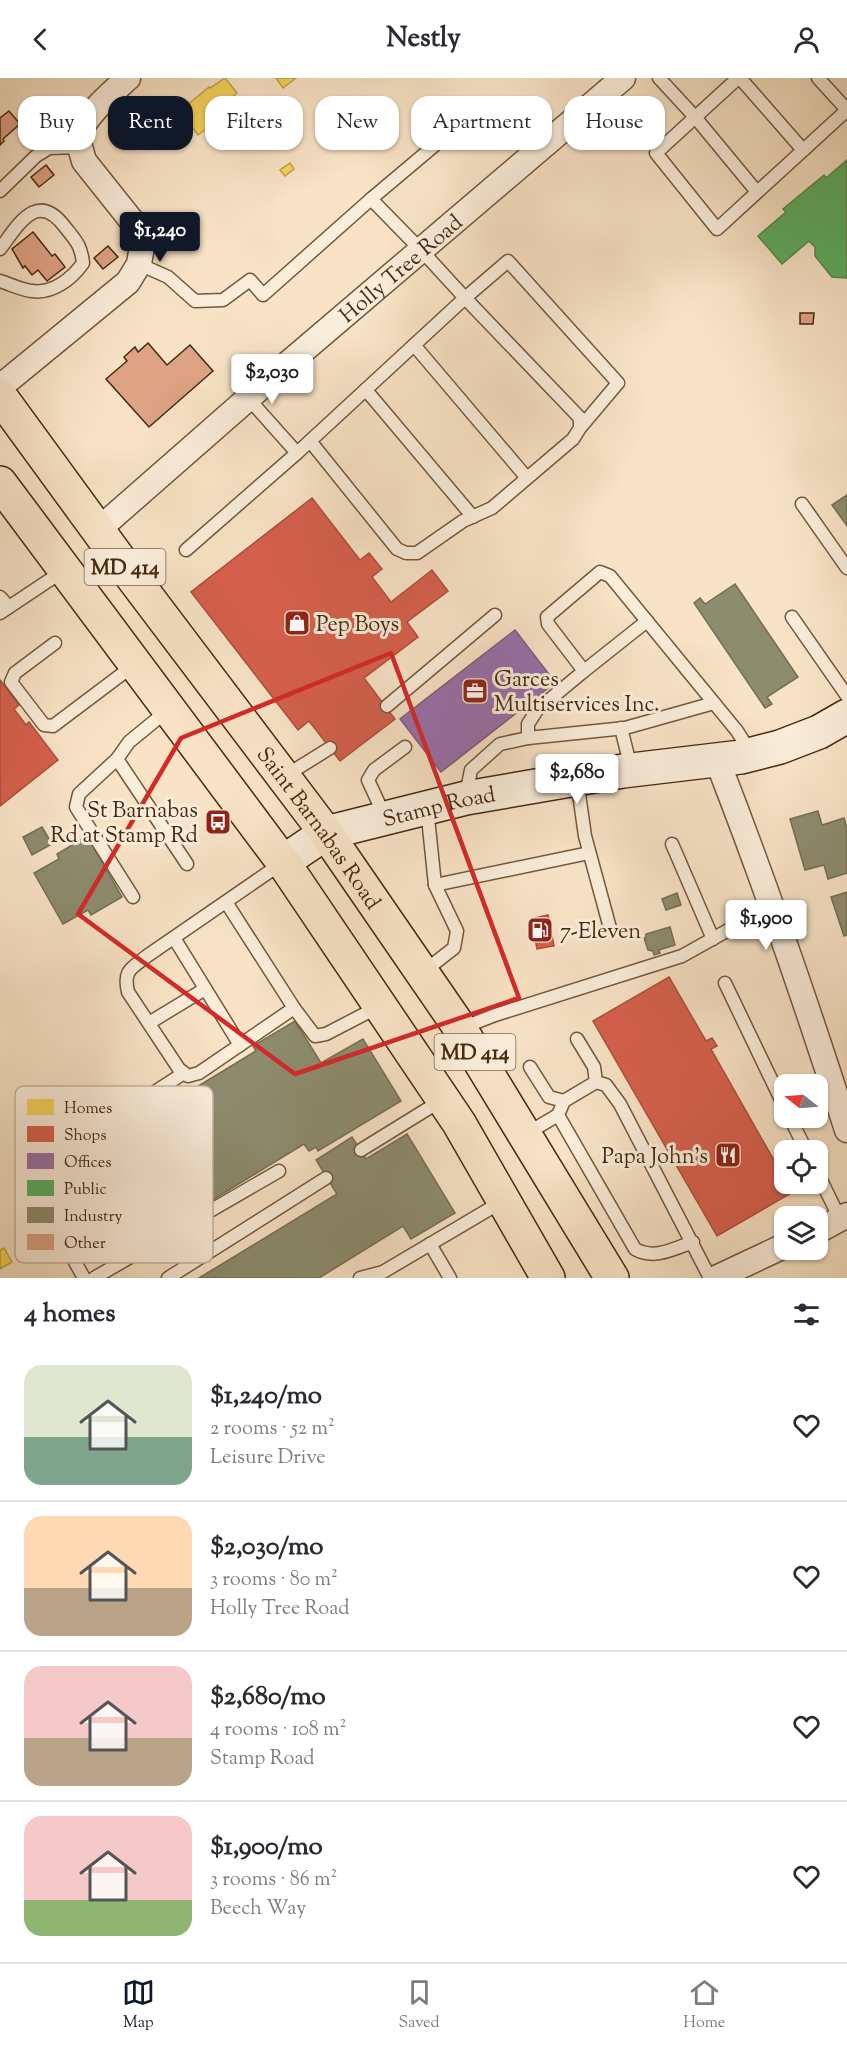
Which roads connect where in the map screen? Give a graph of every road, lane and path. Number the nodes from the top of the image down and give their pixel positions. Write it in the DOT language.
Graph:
graph roads {
  1 [pos="128,78"];
  2 [pos="622,78"];
  3 [pos="659,78"];
  4 [pos="739,78"];
  5 [pos="819,78"];
  6 [pos="96,107"];
  7 [pos="695,117"];
  8 [pos="46,150"];
  9 [pos="80,150"];
  10 [pos="429,150"];
  11 [pos="803,150"];
  12 [pos="0,191"];
  13 [pos="757,192"];
  14 [pos="371,199"];
  15 [pos="0,249"];
  16 [pos="421,250"];
  17 [pos="139,264"];
  18 [pos="0,281"];
  19 [pos="465,298"];
  20 [pos="414,345"];
  21 [pos="0,387"];
  22 [pos="366,390"];
  23 [pos="0,396"];
  24 [pos="248,398"];
  25 [pos="580,428"];
  26 [pos="310,441"];
  27 [pos="297,453"];
  28 [pos="527,478"];
  29 [pos="0,483"];
  30 [pos="802,504"];
  31 [pos="472,517"];
  32 [pos="98,530"];
  33 [pos="186,550"];
  34 [pos="847,568"];
  35 [pos="64,570"];
  36 [pos="0,597"];
  37 [pos="4,610"];
  38 [pos="495,615"];
  39 [pos="792,617"];
  40 [pos="647,621"];
  41 [pos="55,644"];
  42 [pos="135,664"];
  43 [pos="584,671"];
  44 [pos="847,696"];
  45 [pos="714,703"];
  46 [pos="387,706"];
  47 [pos="169,710"];
  48 [pos="847,716"];
  49 [pos="621,728"];
  50 [pos="528,738"];
  51 [pos="405,747"];
  52 [pos="330,748"];
  53 [pos="752,754"];
  54 [pos="117,759"];
  55 [pos="717,760"];
  56 [pos="632,770"];
  57 [pos="284,776"];
  58 [pos="577,779"];
  59 [pos="466,798"];
  60 [pos="427,808"];
  61 [pos="386,818"];
  62 [pos="326,833"];
  63 [pos="672,844"];
  64 [pos="589,853"];
  65 [pos="283,862"];
  66 [pos="187,864"];
  67 [pos="435,885"];
  68 [pos="133,897"];
  69 [pos="226,902"];
  70 [pos="774,908"];
  71 [pos="610,928"];
  72 [pos="174,938"];
  73 [pos="713,939"];
  74 [pos="422,973"];
  75 [pos="725,983"];
  76 [pos="205,989"];
  77 [pos="380,1006"];
  78 [pos="294,1008"];
  79 [pos="149,1023"];
  80 [pos="460,1028"];
  81 [pos="577,1039"];
  82 [pos="240,1045"];
  83 [pos="530,1067"];
  84 [pos="184,1073"];
  85 [pos="596,1082"];
  86 [pos="774,1085"];
  87 [pos="164,1086"];
  88 [pos="443,1099"];
  89 [pos="564,1101"];
  90 [pos="558,1115"];
  91 [pos="847,1130"];
  92 [pos="526,1134"];
  93 [pos="361,1150"];
  94 [pos="279,1171"];
  95 [pos="326,1178"];
  96 [pos="828,1191"];
  97 [pos="504,1200"];
  98 [pos="213,1209"];
  99 [pos="844,1217"];
  100 [pos="828,1226"];
  101 [pos="693,1242"];
  102 [pos="430,1244"];
  103 [pos="213,1250"];
  104 [pos="774,1251"];
  105 [pos="75,1263"];
  106 [pos="120,1263"];
  107 [pos="192,1263"];
  108 [pos="376,1276"];
  109 [pos="84,1278"];
  110 [pos="94,1278"];
  111 [pos="168,1278"];
  112 [pos="360,1278"];
  113 [pos="450,1278"];
  114 [pos="548,1278"];
  115 [pos="612,1278"];
  116 [pos="710,1278"];
  117 [pos="716,1278"];
  1 -- 6 [label="street"];
  2 -- 16 [label="street, Holly Tree Road"];
  3 -- 7 [label="lane"];
  4 -- 7 [label="lane"];
  4 -- 11 [label="lane"];
  5 -- 11 [label="lane"];
  7 -- 13 [label="lane"];
  7 -- 13 [label="lane"];
  8 -- 12 [label="lane"];
  9 -- 17 [label="street"];
  10 -- 14 [label="lane"];
  11 -- 13 [label="lane"];
  14 -- 16 [label="lane"];
  14 -- 17 [label="lane"];
  15 -- 18 [label="lane"];
  16 -- 19 [label="lane"];
  16 -- 24 [label="street, Holly Tree Road"];
  17 -- 21 [label="street"];
  19 -- 20 [label="lane"];
  19 -- 25 [label="lane"];
  19 -- 25 [label="lane"];
  20 -- 22 [label="lane"];
  20 -- 28 [label="lane"];
  22 -- 26 [label="lane"];
  22 -- 31 [label="lane"];
  23 -- 32 [label="main road, Saint Barnabas Road / MD 414"];
  24 -- 27 [label="lane"];
  24 -- 32 [label="street, Holly Tree Road"];
  25 -- 28 [label="lane"];
  26 -- 27 [label="lane"];
  26 -- 31 [label="lane"];
  27 -- 33 [label="lane"];
  28 -- 31 [label="lane"];
  29 -- 35 [label="main road, MD 414"];
  30 -- 34 [label="lane"];
  32 -- 57 [label="main road, Saint Barnabas Road / MD 414"];
  35 -- 37 [label="lane"];
  35 -- 42 [label="main road, MD 414"];
  36 -- 37 [label="lane"];
  38 -- 46 [label="lane"];
  39 -- 44 [label="lane"];
  40 -- 43 [label="lane"];
  40 -- 43 [label="lane"];
  40 -- 45 [label="lane"];
  41 -- 42 [label="lane"];
  42 -- 47 [label="main road, MD 414"];
  43 -- 50 [label="lane"];
  45 -- 49 [label="lane"];
  45 -- 53 [label="lane"];
  47 -- 54 [label="lane"];
  47 -- 65 [label="main road, MD 414"];
  48 -- 53 [label="street, Stamp Road"];
  49 -- 50 [label="lane"];
  49 -- 56 [label="lane"];
  50 -- 59 [label="lane"];
  51 -- 61 [label="lane"];
  52 -- 57 [label="lane"];
  53 -- 55 [label="street, Stamp Road"];
  54 -- 66 [label="lane"];
  54 -- 68 [label="lane"];
  55 -- 56 [label="street, Stamp Road"];
  55 -- 70 [label="street"];
  56 -- 58 [label="street, Stamp Road"];
  57 -- 62 [label="main road, Saint Barnabas Road / MD 414"];
  58 -- 59 [label="street, Stamp Road"];
  58 -- 64 [label="lane"];
  59 -- 60 [label="street, Stamp Road"];
  60 -- 61 [label="street, Stamp Road"];
  60 -- 67 [label="lane"];
  61 -- 62 [label="street, Stamp Road"];
  62 -- 65 [label="street, Stamp Road"];
  62 -- 74 [label="main road, Saint Barnabas Road / MD 414"];
  63 -- 73 [label="lane"];
  64 -- 67 [label="lane"];
  64 -- 71 [label="lane"];
  65 -- 69 [label="lane"];
  65 -- 77 [label="main road, MD 414"];
  67 -- 74 [label="lane"];
  69 -- 72 [label="lane"];
  69 -- 78 [label="lane"];
  70 -- 73 [label="lane"];
  70 -- 91 [label="street"];
  72 -- 76 [label="lane"];
  72 -- 79 [label="lane"];
  73 -- 80 [label="lane"];
  74 -- 80 [label="main road, Saint Barnabas Road / MD 414"];
  75 -- 86 [label="lane"];
  76 -- 79 [label="lane"];
  76 -- 82 [label="lane"];
  77 -- 78 [label="lane"];
  77 -- 88 [label="main road, MD 414"];
  78 -- 82 [label="lane"];
  79 -- 84 [label="lane"];
  80 -- 92 [label="main road, Saint Barnabas Road / MD 414"];
  81 -- 85 [label="lane"];
  82 -- 84 [label="lane"];
  83 -- 89 [label="lane"];
  84 -- 87 [label="lane"];
  85 -- 89 [label="lane"];
  85 -- 101 [label="lane"];
  88 -- 93 [label="lane"];
  88 -- 97 [label="main road, MD 414"];
  89 -- 90 [label="lane"];
  90 -- 92 [label="lane"];
  90 -- 101 [label="lane"];
  92 -- 115 [label="main road, Saint Barnabas Road / MD 414"];
  94 -- 98 [label="lane"];
  95 -- 103 [label="lane"];
  96 -- 99 [label="lane"];
  97 -- 102 [label="lane"];
  97 -- 114 [label="main road, MD 414"];
  99 -- 100 [label="street"];
  101 -- 116 [label="lane"];
  102 -- 108 [label="lane"];
  102 -- 113 [label="lane"];
  104 -- 117 [label="street"];
  105 -- 109 [label="lane"];
  106 -- 110 [label="lane"];
  107 -- 111 [label="lane"];
  108 -- 112 [label="lane"];
}
